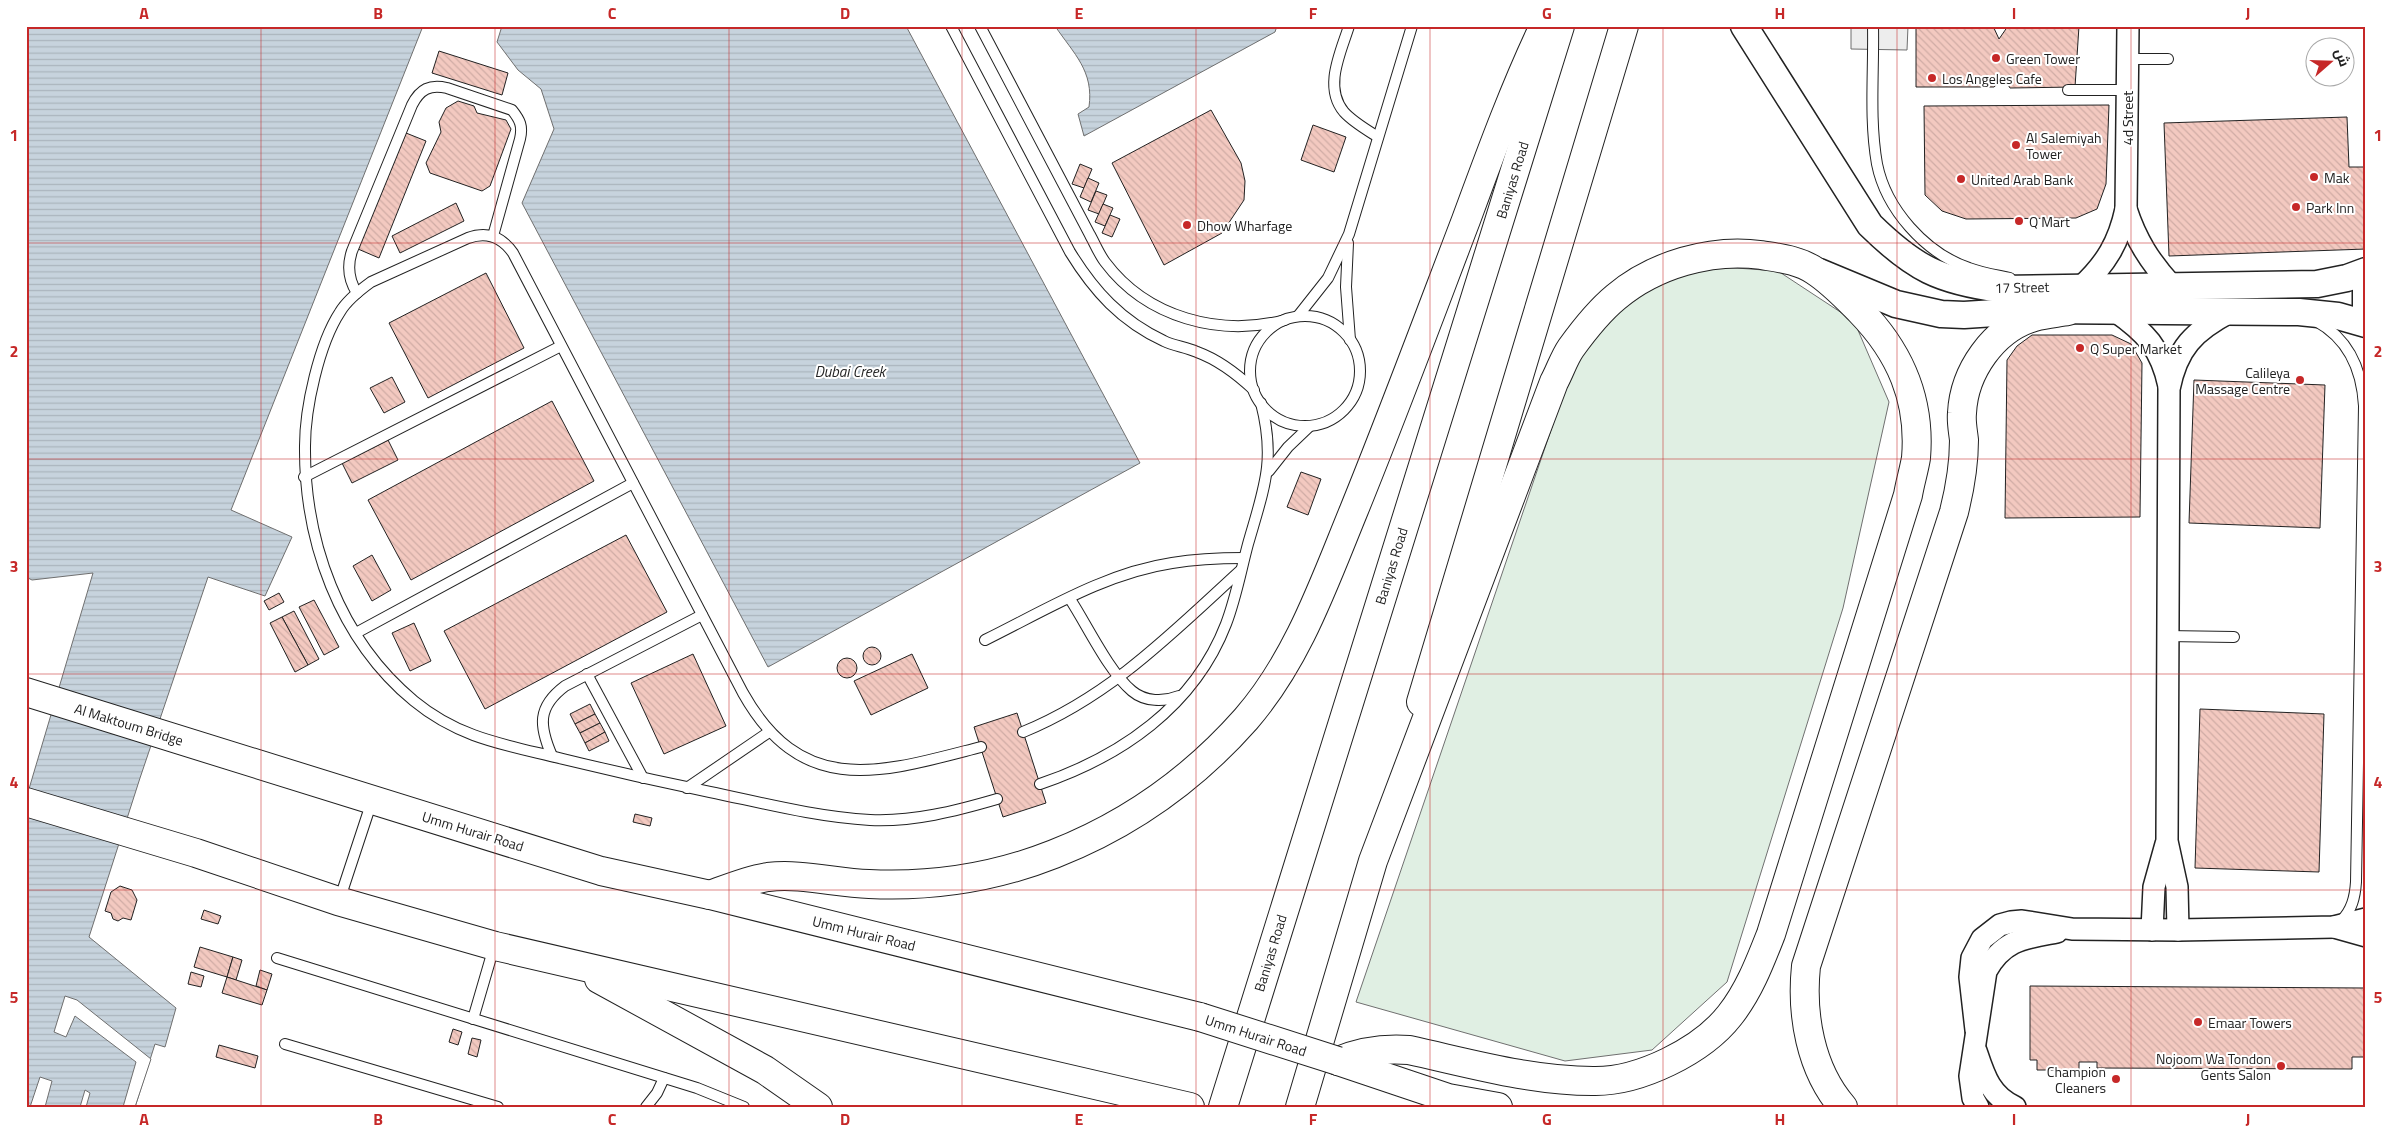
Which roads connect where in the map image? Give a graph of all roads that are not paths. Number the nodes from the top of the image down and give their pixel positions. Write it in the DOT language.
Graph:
graph roads {
  1 [pos="951,26"];
  2 [pos="980,26"];
  3 [pos="1350,26"];
  4 [pos="1412,26"];
  5 [pos="1544,26"];
  6 [pos="1560,26"];
  7 [pos="1624,26"];
  8 [pos="1744,26"];
  9 [pos="1874,26"];
  10 [pos="2128,26"];
  11 [pos="2127,59"];
  12 [pos="2168,59"];
  13 [pos="2068,90"];
  14 [pos="2127,90"];
  15 [pos="1378,138"];
  16 [pos="2126,209"];
  17 [pos="1349,234"];
  18 [pos="493,236"];
  19 [pos="1814,270"];
  20 [pos="2366,271"];
  21 [pos="2172,286"];
  22 [pos="2366,286"];
  23 [pos="2052,287"];
  24 [pos="2081,287"];
  25 [pos="357,293"];
  26 [pos="2366,307"];
  27 [pos="2068,311"];
  28 [pos="2114,311"];
  29 [pos="2230,312"];
  30 [pos="2299,312"];
  31 [pos="1298,316"];
  32 [pos="1285,320"];
  33 [pos="2366,324"];
  34 [pos="1350,340"];
  35 [pos="561,346"];
  36 [pos="2169,389"];
  37 [pos="1254,390"];
  38 [pos="1261,403"];
  39 [pos="1310,426"];
  40 [pos="1268,472"];
  41 [pos="304,477"];
  42 [pos="633,483"];
  43 [pos="2364,520"];
  44 [pos="1244,558"];
  45 [pos="1241,570"];
  46 [pos="1070,599"];
  47 [pos="702,614"];
  48 [pos="356,633"];
  49 [pos="2166,636"];
  50 [pos="2234,637"];
  51 [pos="985,640"];
  52 [pos="587,674"];
  53 [pos="1120,678"];
  54 [pos="26,692"];
  55 [pos="2363,692"];
  56 [pos="1182,694"];
  57 [pos="769,732"];
  58 [pos="1023,732"];
  59 [pos="981,747"];
  60 [pos="231,756"];
  61 [pos="552,756"];
  62 [pos="643,778"];
  63 [pos="1040,784"];
  64 [pos="687,788"];
  65 [pos="997,799"];
  66 [pos="372,800"];
  67 [pos="26,802"];
  68 [pos="2167,841"];
  69 [pos="1373,861"];
  70 [pos="710,895"];
  71 [pos="338,901"];
  72 [pos="2366,919"];
  73 [pos="2334,927"];
  74 [pos="2152,930"];
  75 [pos="2178,930"];
  76 [pos="2366,936"];
  77 [pos="495,946"];
  78 [pos="277,958"];
  79 [pos="574,964"];
  80 [pos="473,1019"];
  81 [pos="1975,1039"];
  82 [pos="285,1044"];
  83 [pos="1338,1062"];
  84 [pos="664,1078"];
  85 [pos="1456,1103"];
  86 [pos="1182,1104"];
  87 [pos="498,1107"];
  88 [pos="646,1107"];
  89 [pos="744,1107"];
  90 [pos="818,1107"];
  91 [pos="1223,1107"];
  92 [pos="1300,1107"];
  93 [pos="1498,1107"];
  94 [pos="1843,1107"];
  95 [pos="1978,1107"];
  96 [pos="2015,1107"];
  1 -- 37 [label="lane"];
  2 -- 32 [label="lane"];
  3 -- 15 [label="lane"];
  4 -- 15 [label="lane"];
  5 -- 70 [label="main road"];
  6 -- 91 [label="main road, Baniyas Road"];
  7 -- 69 [label="main road"];
  8 -- 23 [label="street, 17 Street"];
  9 -- 23 [label="lane"];
  10 -- 11 [label="street, 4d Street"];
  11 -- 12 [label="lane"];
  11 -- 14 [label="street, 4d Street"];
  13 -- 14 [label="lane"];
  14 -- 16 [label="street, 4d Street"];
  15 -- 17 [label="lane"];
  16 -- 21 [label="street, 4d Street"];
  16 -- 24 [label="street, 4d Street"];
  17 -- 31 [label="lane"];
  17 -- 34 [label="lane"];
  18 -- 25 [label="lane"];
  18 -- 25 [label="lane"];
  18 -- 35 [label="lane"];
  19 -- 27 [label="street, 17 Street"];
  19 -- 69 [label="main road"];
  19 -- 83 [label="main road"];
  20 -- 21 [label="street, 17 Street"];
  21 -- 24 [label="street, 17 Street"];
  22 -- 26 [label="street"];
  23 -- 24 [label="street, 17 Street"];
  25 -- 41 [label="lane"];
  27 -- 28 [label="street, 17 Street"];
  27 -- 94 [label="main road"];
  28 -- 29 [label="street, 17 Street"];
  28 -- 36 [label="street"];
  29 -- 30 [label="street, 17 Street"];
  29 -- 36 [label="street"];
  30 -- 33 [label="street, 17 Street"];
  30 -- 43 [label="lane"];
  31 -- 32 [label="lane"];
  31 -- 34 [label="lane"];
  32 -- 37 [label="lane"];
  34 -- 39 [label="lane"];
  35 -- 41 [label="lane"];
  35 -- 42 [label="lane"];
  36 -- 49 [label="street"];
  37 -- 38 [label="lane"];
  38 -- 39 [label="lane"];
  38 -- 40 [label="lane"];
  39 -- 40 [label="lane"];
  40 -- 44 [label="lane"];
  41 -- 48 [label="lane"];
  42 -- 47 [label="lane"];
  42 -- 48 [label="lane"];
  43 -- 55 [label="lane"];
  44 -- 45 [label="lane"];
  44 -- 46 [label="lane"];
  45 -- 53 [label="lane"];
  45 -- 56 [label="lane"];
  46 -- 51 [label="lane"];
  46 -- 53 [label="lane"];
  47 -- 52 [label="lane"];
  47 -- 57 [label="lane"];
  48 -- 61 [label="lane"];
  49 -- 50 [label="lane"];
  49 -- 68 [label="street"];
  52 -- 61 [label="lane"];
  52 -- 62 [label="lane"];
  53 -- 56 [label="lane"];
  53 -- 58 [label="lane"];
  54 -- 60 [label="main road, Al Maktoum Bridge"];
  55 -- 73 [label="lane"];
  56 -- 63 [label="lane"];
  57 -- 59 [label="lane"];
  57 -- 64 [label="lane"];
  60 -- 66 [label="main road, Umm Hurair Road"];
  61 -- 62 [label="lane"];
  62 -- 64 [label="lane"];
  64 -- 65 [label="lane"];
  66 -- 70 [label="main road, Umm Hurair Road"];
  66 -- 71 [label="lane"];
  67 -- 71 [label="main road"];
  68 -- 74 [label="street"];
  68 -- 75 [label="street"];
  69 -- 92 [label="main road"];
  70 -- 83 [label="main road, Umm Hurair Road, bridge"];
  71 -- 77 [label="main road"];
  72 -- 73 [label="street"];
  73 -- 75 [label="street"];
  73 -- 76 [label="street"];
  74 -- 75 [label="street"];
  74 -- 81 [label="street"];
  77 -- 79 [label="main road"];
  77 -- 80 [label="lane"];
  78 -- 80 [label="lane"];
  79 -- 86 [label="main road"];
  79 -- 90 [label="main road"];
  80 -- 84 [label="lane"];
  81 -- 95 [label="street"];
  81 -- 96 [label="street"];
  82 -- 87 [label="lane"];
  83 -- 85 [label="main road, Umm Hurair Road"];
  84 -- 88 [label="lane"];
  84 -- 89 [label="lane"];
  85 -- 93 [label="main road, Umm Hurair Road"];
}
